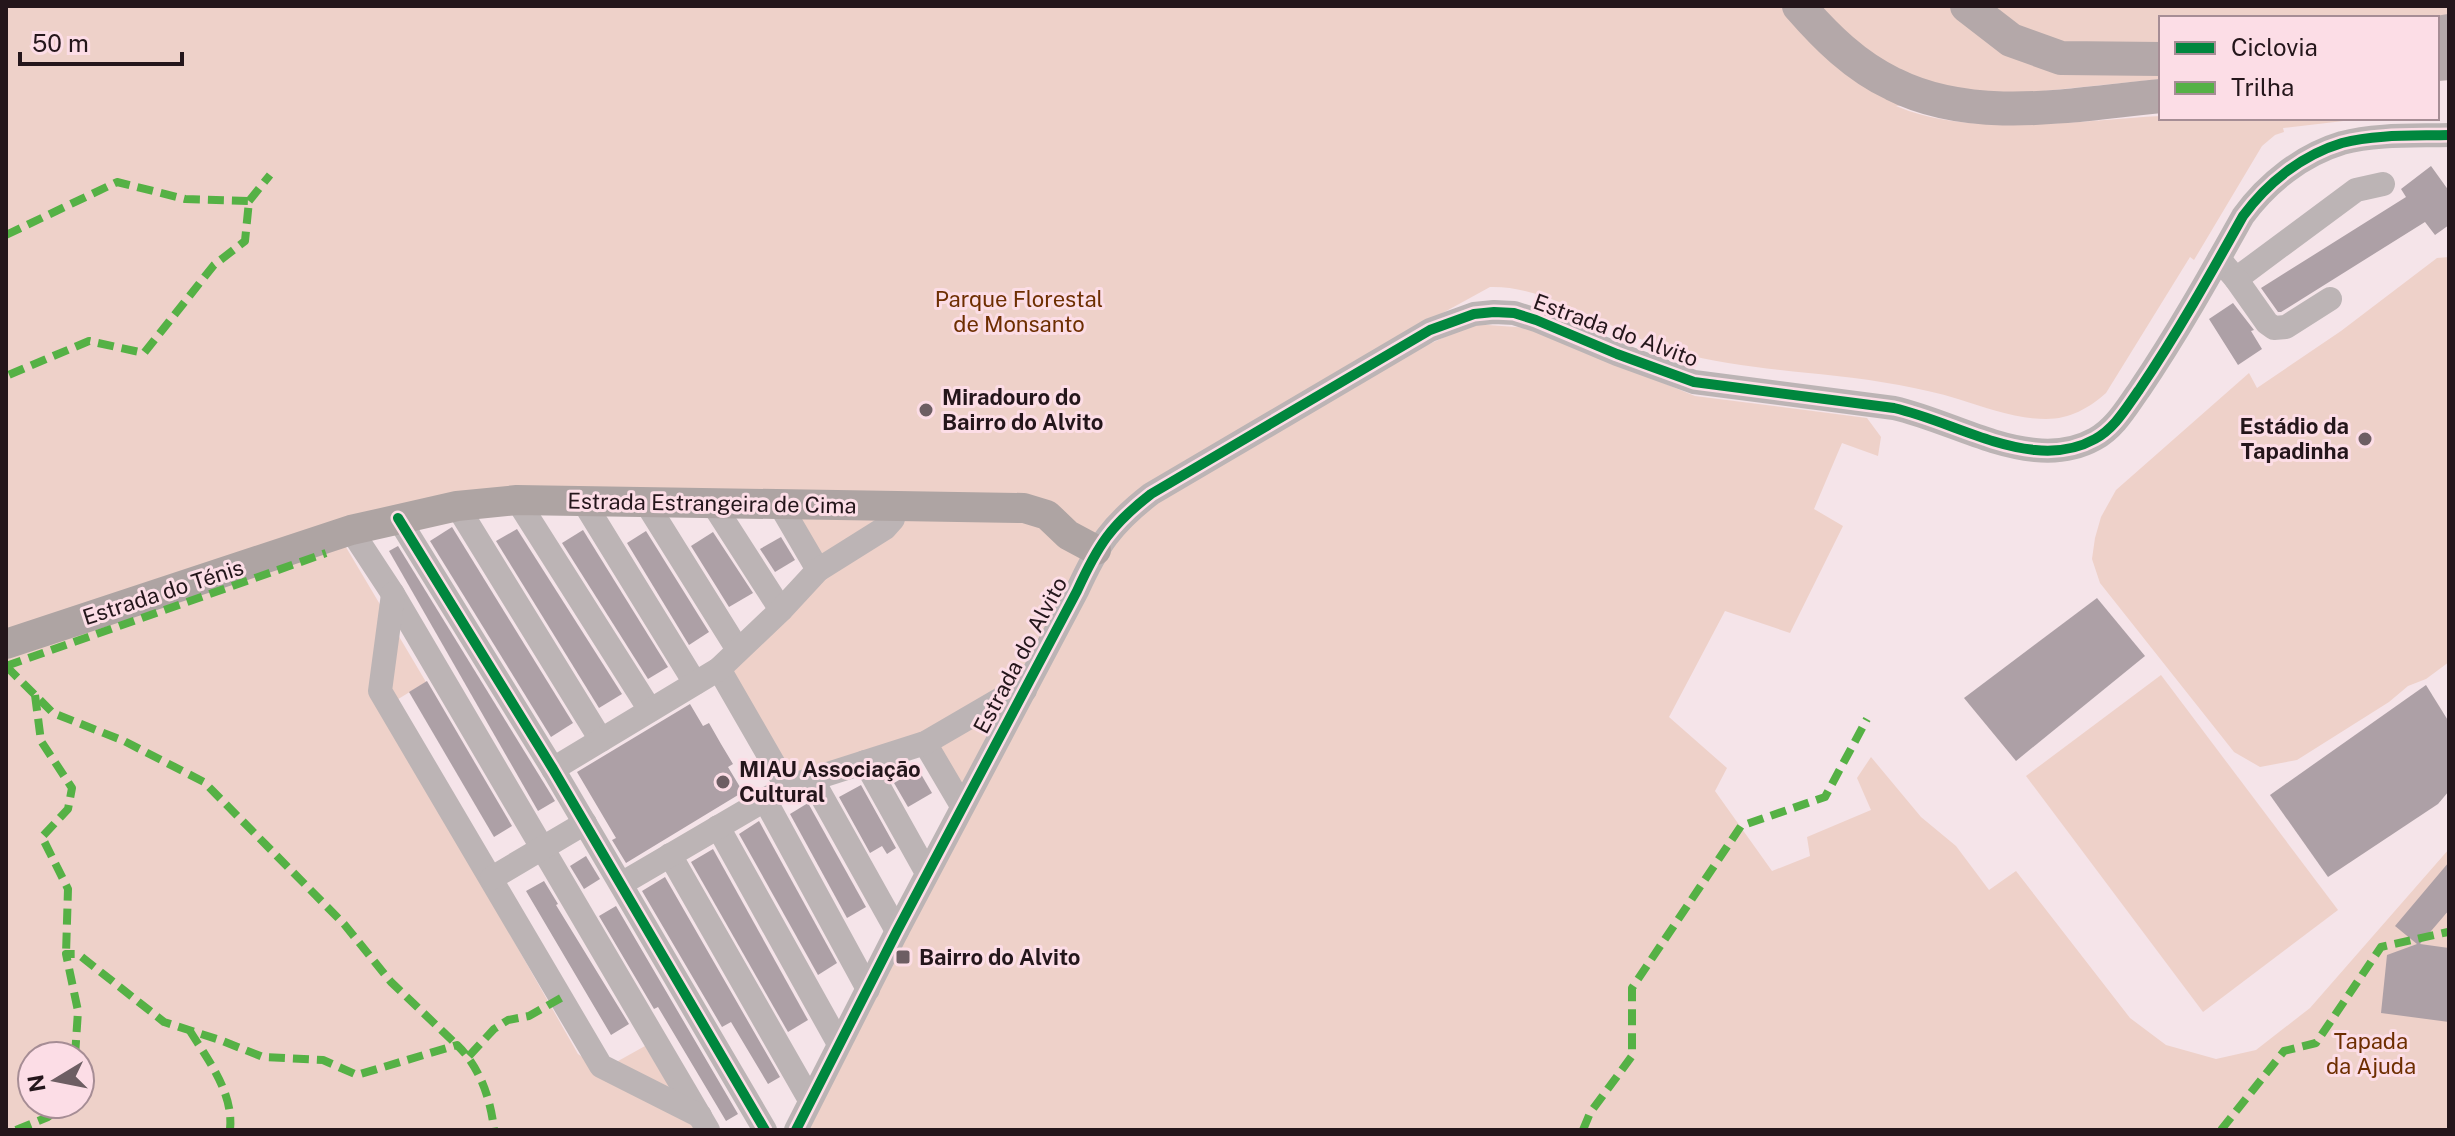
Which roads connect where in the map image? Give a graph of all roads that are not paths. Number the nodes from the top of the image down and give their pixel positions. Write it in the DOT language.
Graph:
graph roads {
  1 [pos="1799,6"];
  2 [pos="1967,6"];
  3 [pos="2159,59"];
  4 [pos="2159,96"];
  5 [pos="2449,135"];
  6 [pos="2383,184"];
  7 [pos="2219,259"];
  8 [pos="2236,279"];
  9 [pos="2330,299"];
  10 [pos="517,500"];
  11 [pos="583,501"];
  12 [pos="645,501"];
  13 [pos="713,504"];
  14 [pos="780,505"];
  15 [pos="457,506"];
  16 [pos="895,506"];
  17 [pos="398,518"];
  18 [pos="351,530"];
  19 [pos="320,540"];
  20 [pos="1096,550"];
  21 [pos="818,570"];
  22 [pos="393,594"];
  23 [pos="781,610"];
  24 [pos="6,644"];
  25 [pos="738,650"];
  26 [pos="719,669"];
  27 [pos="695,683"];
  28 [pos="1025,690"];
  29 [pos="650,710"];
  30 [pos="601,740"];
  31 [pos="925,743"];
  32 [pos="865,762"];
  33 [pos="553,769"];
  34 [pos="812,779"];
  35 [pos="787,787"];
  36 [pos="765,800"];
  37 [pos="962,806"];
  38 [pos="585,823"];
  39 [pos="718,827"];
  40 [pos="542,848"];
  41 [pos="670,855"];
  42 [pos="927,873"];
  43 [pos="492,878"];
  44 [pos="621,884"];
  45 [pos="897,931"];
  46 [pos="868,989"];
  47 [pos="839,1044"];
  48 [pos="810,1100"];
  49 [pos="704,1123"];
  50 [pos="765,1130"];
  51 [pos="796,1130"];
  1 -- 4 [label="highway"];
  2 -- 3 [label="highway"];
  5 -- 7 [label="street, Estrada do Alvito"];
  6 -- 8 [label="street"];
  7 -- 8 [label="street"];
  7 -- 20 [label="street, Estrada do Alvito"];
  8 -- 9 [label="street"];
  10 -- 11 [label="main road, Estrada Estrangeira de Cima"];
  10 -- 15 [label="main road, Estrada Estrangeira de Cima"];
  10 -- 29 [label="street"];
  11 -- 12 [label="main road, Estrada Estrangeira de Cima"];
  11 -- 27 [label="street"];
  12 -- 13 [label="main road, Estrada Estrangeira de Cima"];
  12 -- 25 [label="street"];
  13 -- 14 [label="main road, Estrada Estrangeira de Cima"];
  13 -- 23 [label="street"];
  14 -- 16 [label="main road, Estrada Estrangeira de Cima"];
  14 -- 21 [label="street"];
  15 -- 17 [label="main road, Estrada Estrangeira de Cima"];
  15 -- 30 [label="street"];
  16 -- 20 [label="main road, Estrada Estrangeira de Cima"];
  16 -- 21 [label="street"];
  17 -- 18 [label="main road, Estrada Estrangeira de Cima"];
  17 -- 33 [label="street"];
  18 -- 19 [label="main road, Estrada Estrangeira de Cima"];
  18 -- 22 [label="street"];
  19 -- 24 [label="main road, Estrada do Ténis"];
  20 -- 28 [label="street, Estrada do Alvito"];
  21 -- 23 [label="street"];
  22 -- 40 [label="street"];
  22 -- 43 [label="street"];
  23 -- 25 [label="street"];
  25 -- 26 [label="street"];
  26 -- 27 [label="street"];
  26 -- 35 [label="street"];
  27 -- 29 [label="street"];
  28 -- 31 [label="street"];
  28 -- 37 [label="street, Estrada do Alvito"];
  29 -- 30 [label="street"];
  30 -- 33 [label="street"];
  31 -- 32 [label="street"];
  31 -- 37 [label="street"];
  32 -- 34 [label="street"];
  32 -- 42 [label="street"];
  33 -- 38 [label="street"];
  34 -- 35 [label="street"];
  34 -- 45 [label="street"];
  35 -- 36 [label="street"];
  36 -- 39 [label="street"];
  36 -- 46 [label="street"];
  37 -- 42 [label="street, Estrada do Alvito"];
  38 -- 40 [label="street"];
  38 -- 44 [label="street"];
  39 -- 41 [label="street"];
  39 -- 47 [label="street"];
  40 -- 43 [label="street"];
  40 -- 49 [label="street"];
  41 -- 44 [label="street"];
  41 -- 48 [label="street"];
  42 -- 45 [label="street, Estrada do Alvito"];
  43 -- 49 [label="street"];
  44 -- 50 [label="street"];
  45 -- 46 [label="street, Estrada do Alvito"];
  46 -- 47 [label="street, Estrada do Alvito"];
  47 -- 48 [label="street, Estrada do Alvito"];
  48 -- 51 [label="street, Estrada do Alvito"];
}
